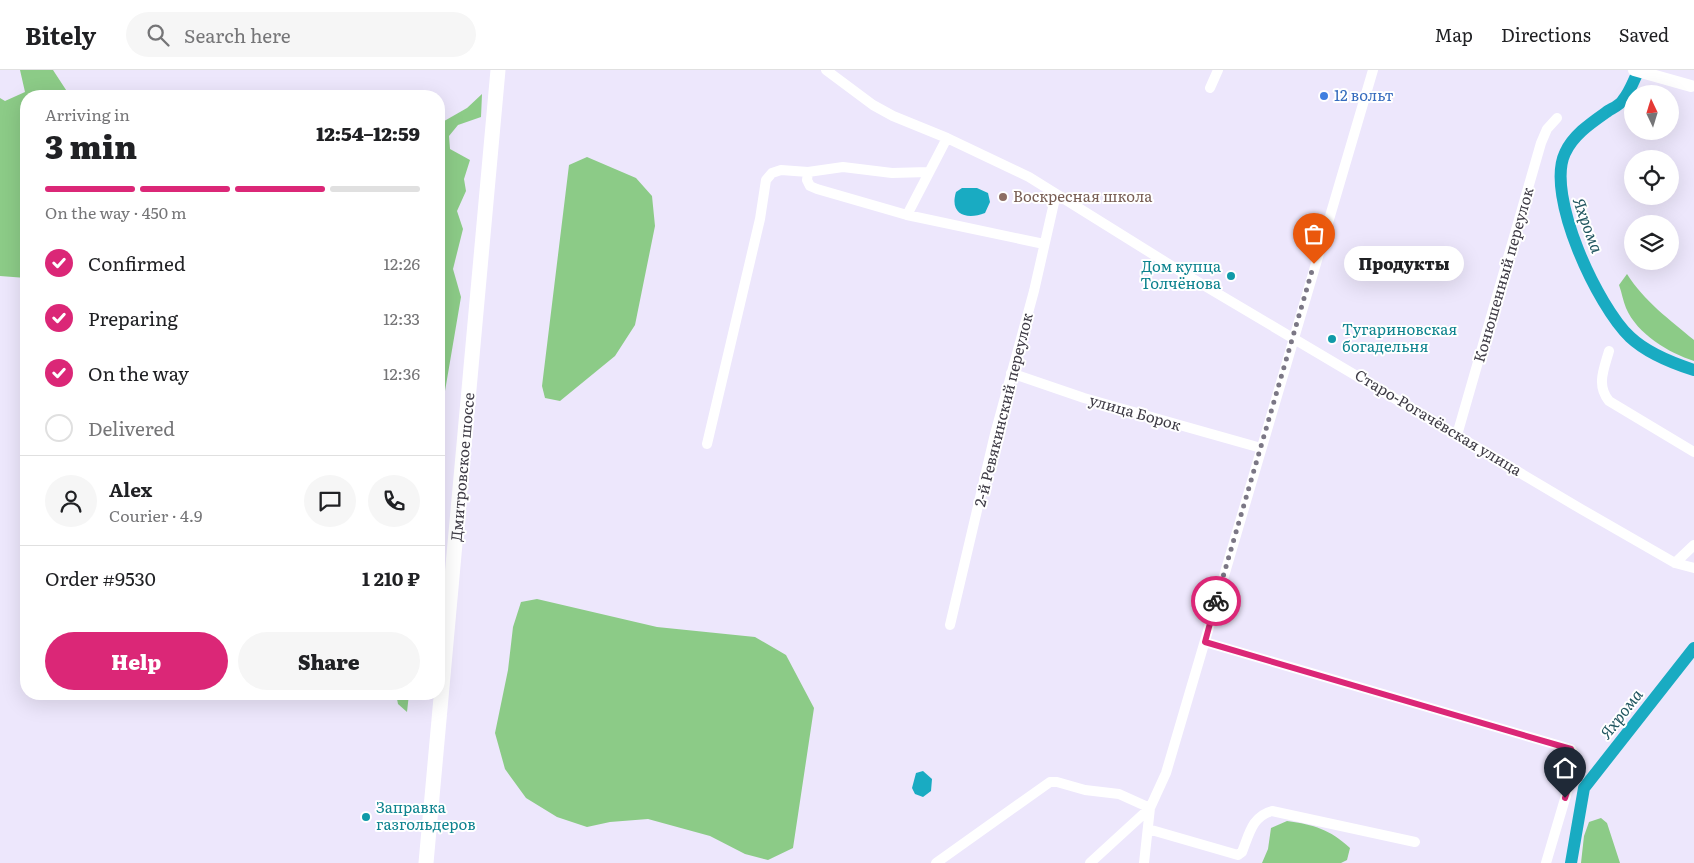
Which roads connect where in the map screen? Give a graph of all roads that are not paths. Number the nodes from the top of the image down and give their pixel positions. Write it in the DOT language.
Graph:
graph roads {
  1 [pos="498,70"];
  2 [pos="826,70"];
  3 [pos="1218,70"];
  4 [pos="1373,70"];
  5 [pos="1634,70"];
  6 [pos="1690,83"];
  7 [pos="1210,88"];
  8 [pos="1557,118"];
  9 [pos="947,138"];
  10 [pos="808,172"];
  11 [pos="928,172"];
  12 [pos="1056,194"];
  13 [pos="907,214"];
  14 [pos="1044,244"];
  15 [pos="1292,337"];
  16 [pos="1609,351"];
  17 [pos="1011,373"];
  18 [pos="1457,435"];
  19 [pos="707,444"];
  20 [pos="1261,448"];
  21 [pos="1694,452"];
  22 [pos="1694,544"];
  23 [pos="1675,563"];
  24 [pos="1691,567"];
  25 [pos="950,625"];
  26 [pos="1205,642"];
  27 [pos="445,673"];
  28 [pos="442,700"];
  29 [pos="1150,808"];
  30 [pos="1148,829"];
  31 [pos="1415,842"];
  32 [pos="426,863"];
  33 [pos="936,863"];
  34 [pos="1090,863"];
  35 [pos="1144,863"];
  36 [pos="1546,863"];
  1 -- 27 [label="highway, Дмитровское шоссе"];
  2 -- 9 [label="street, Старо-Рогачёвская улица"];
  3 -- 7 [label="street"];
  4 -- 15 [label="street"];
  5 -- 6 [label="main road"];
  8 -- 18 [label="street, Конюшенный переулок"];
  9 -- 11 [label="street"];
  9 -- 12 [label="street, Старо-Рогачёвская улица"];
  10 -- 11 [label="street"];
  10 -- 13 [label="street"];
  10 -- 19 [label="street"];
  11 -- 13 [label="street"];
  12 -- 14 [label="street, 2-й Ревякинский переулок"];
  12 -- 15 [label="street, Старо-Рогачёвская улица"];
  13 -- 14 [label="street"];
  14 -- 17 [label="street, 2-й Ревякинский переулок"];
  15 -- 18 [label="street, Старо-Рогачёвская улица"];
  15 -- 20 [label="street"];
  16 -- 21 [label="street"];
  17 -- 20 [label="street, улица Борок"];
  17 -- 25 [label="street, 2-й Ревякинский переулок"];
  18 -- 23 [label="street, Старо-Рогачёвская улица"];
  20 -- 26 [label="street"];
  22 -- 23 [label="street"];
  23 -- 24 [label="street, Старо-Рогачёвская улица"];
  26 -- 29 [label="street"];
  26 -- 36 [label="street"];
  28 -- 32 [label="highway, Дмитровское шоссе"];
  29 -- 30 [label="street"];
  29 -- 33 [label="street"];
  29 -- 34 [label="street"];
  30 -- 31 [label="street"];
  30 -- 35 [label="street"];
}
